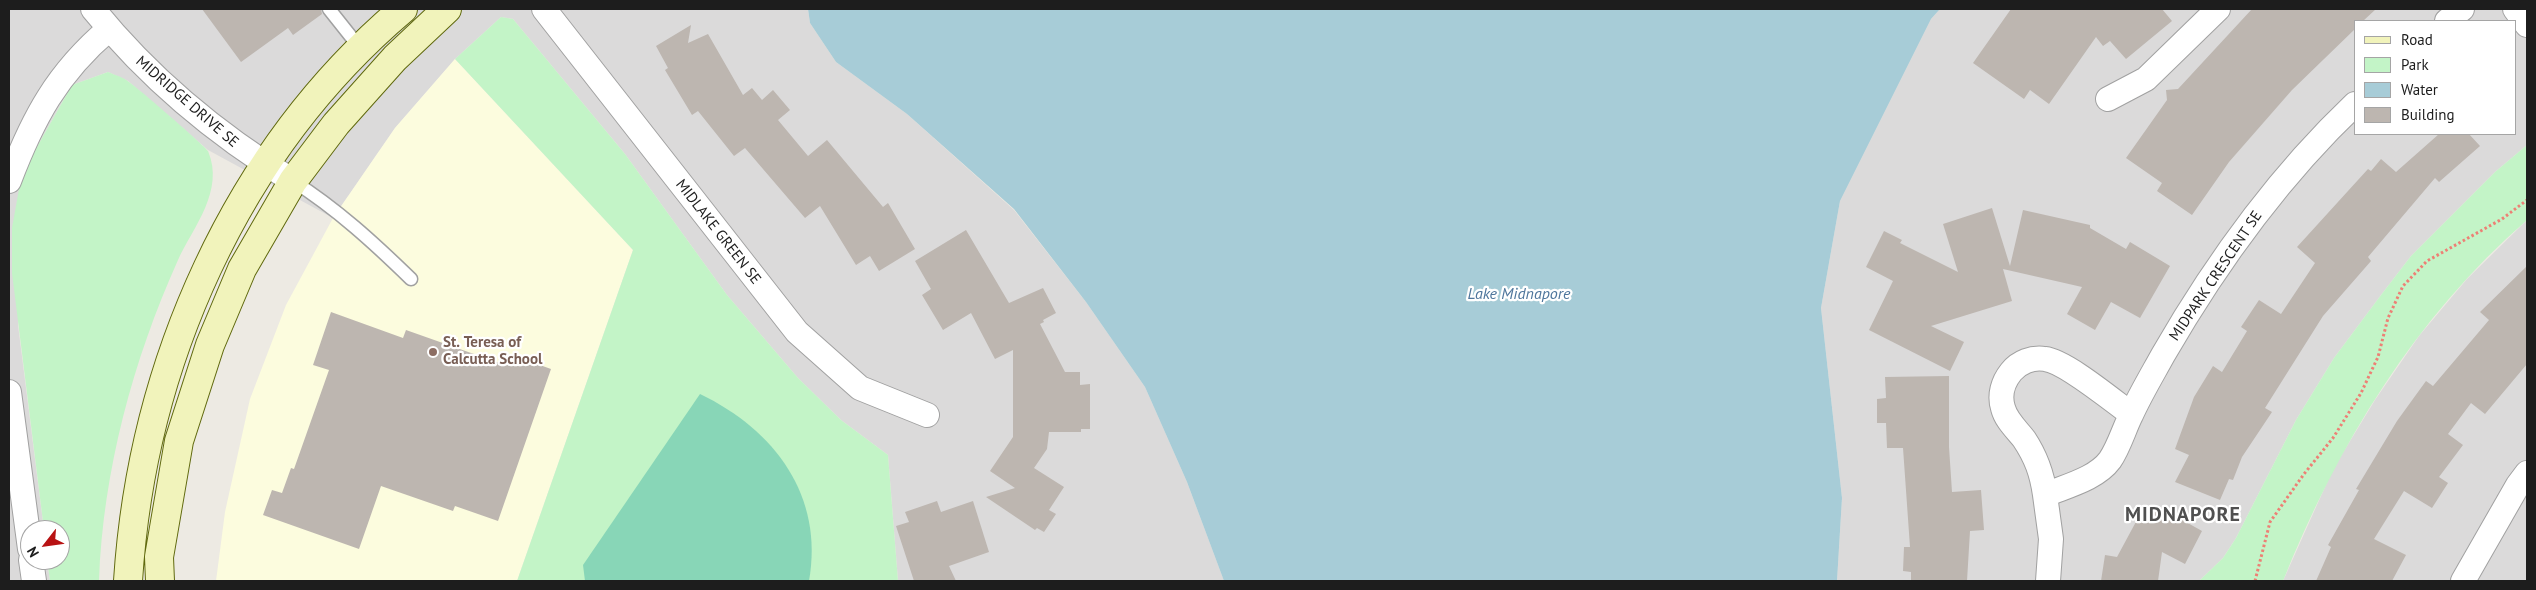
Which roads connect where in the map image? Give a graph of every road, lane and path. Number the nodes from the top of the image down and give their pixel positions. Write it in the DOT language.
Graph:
graph roads {
  1 [pos="93,9"];
  2 [pos="329,9"];
  3 [pos="403,9"];
  4 [pos="447,9"];
  5 [pos="544,9"];
  6 [pos="2218,9"];
  7 [pos="2462,9"];
  8 [pos="2515,9"];
  9 [pos="2448,20"];
  10 [pos="2527,25"];
  11 [pos="109,29"];
  12 [pos="360,48"];
  13 [pos="2108,99"];
  14 [pos="2354,105"];
  15 [pos="266,165"];
  16 [pos="9,181"];
  17 [pos="292,181"];
  18 [pos="2527,200"];
  19 [pos="411,279"];
  20 [pos="9,392"];
  21 [pos="2131,414"];
  22 [pos="926,415"];
  23 [pos="2524,483"];
  24 [pos="2044,495"];
  25 [pos="26,520"];
  26 [pos="128,581"];
  27 [pos="160,581"];
  28 [pos="2048,581"];
  29 [pos="2255,581"];
  30 [pos="2464,581"];
  1 -- 11 [label="street, MIDRIDGE DRIVE SE"];
  2 -- 12 [label="lane"];
  3 -- 12 [label="street"];
  4 -- 17 [label="street"];
  5 -- 22 [label="street, MIDLAKE GREEN SE"];
  6 -- 13 [label="street"];
  7 -- 9 [label="street"];
  8 -- 10 [label="street"];
  11 -- 15 [label="street, MIDRIDGE DRIVE SE"];
  11 -- 16 [label="street"];
  12 -- 15 [label="street"];
  14 -- 21 [label="street, MIDPARK CRESCENT SE"];
  15 -- 17 [label="street, MIDRIDGE DRIVE SE"];
  15 -- 26 [label="street"];
  17 -- 19 [label="lane"];
  17 -- 27 [label="street"];
  18 -- 29 [label="path"];
  20 -- 25 [label="street"];
  21 -- 24 [label="street, MIDPARK CRESCENT SE"];
  21 -- 24 [label="street"];
  23 -- 30 [label="street"];
  24 -- 28 [label="street"];
}
